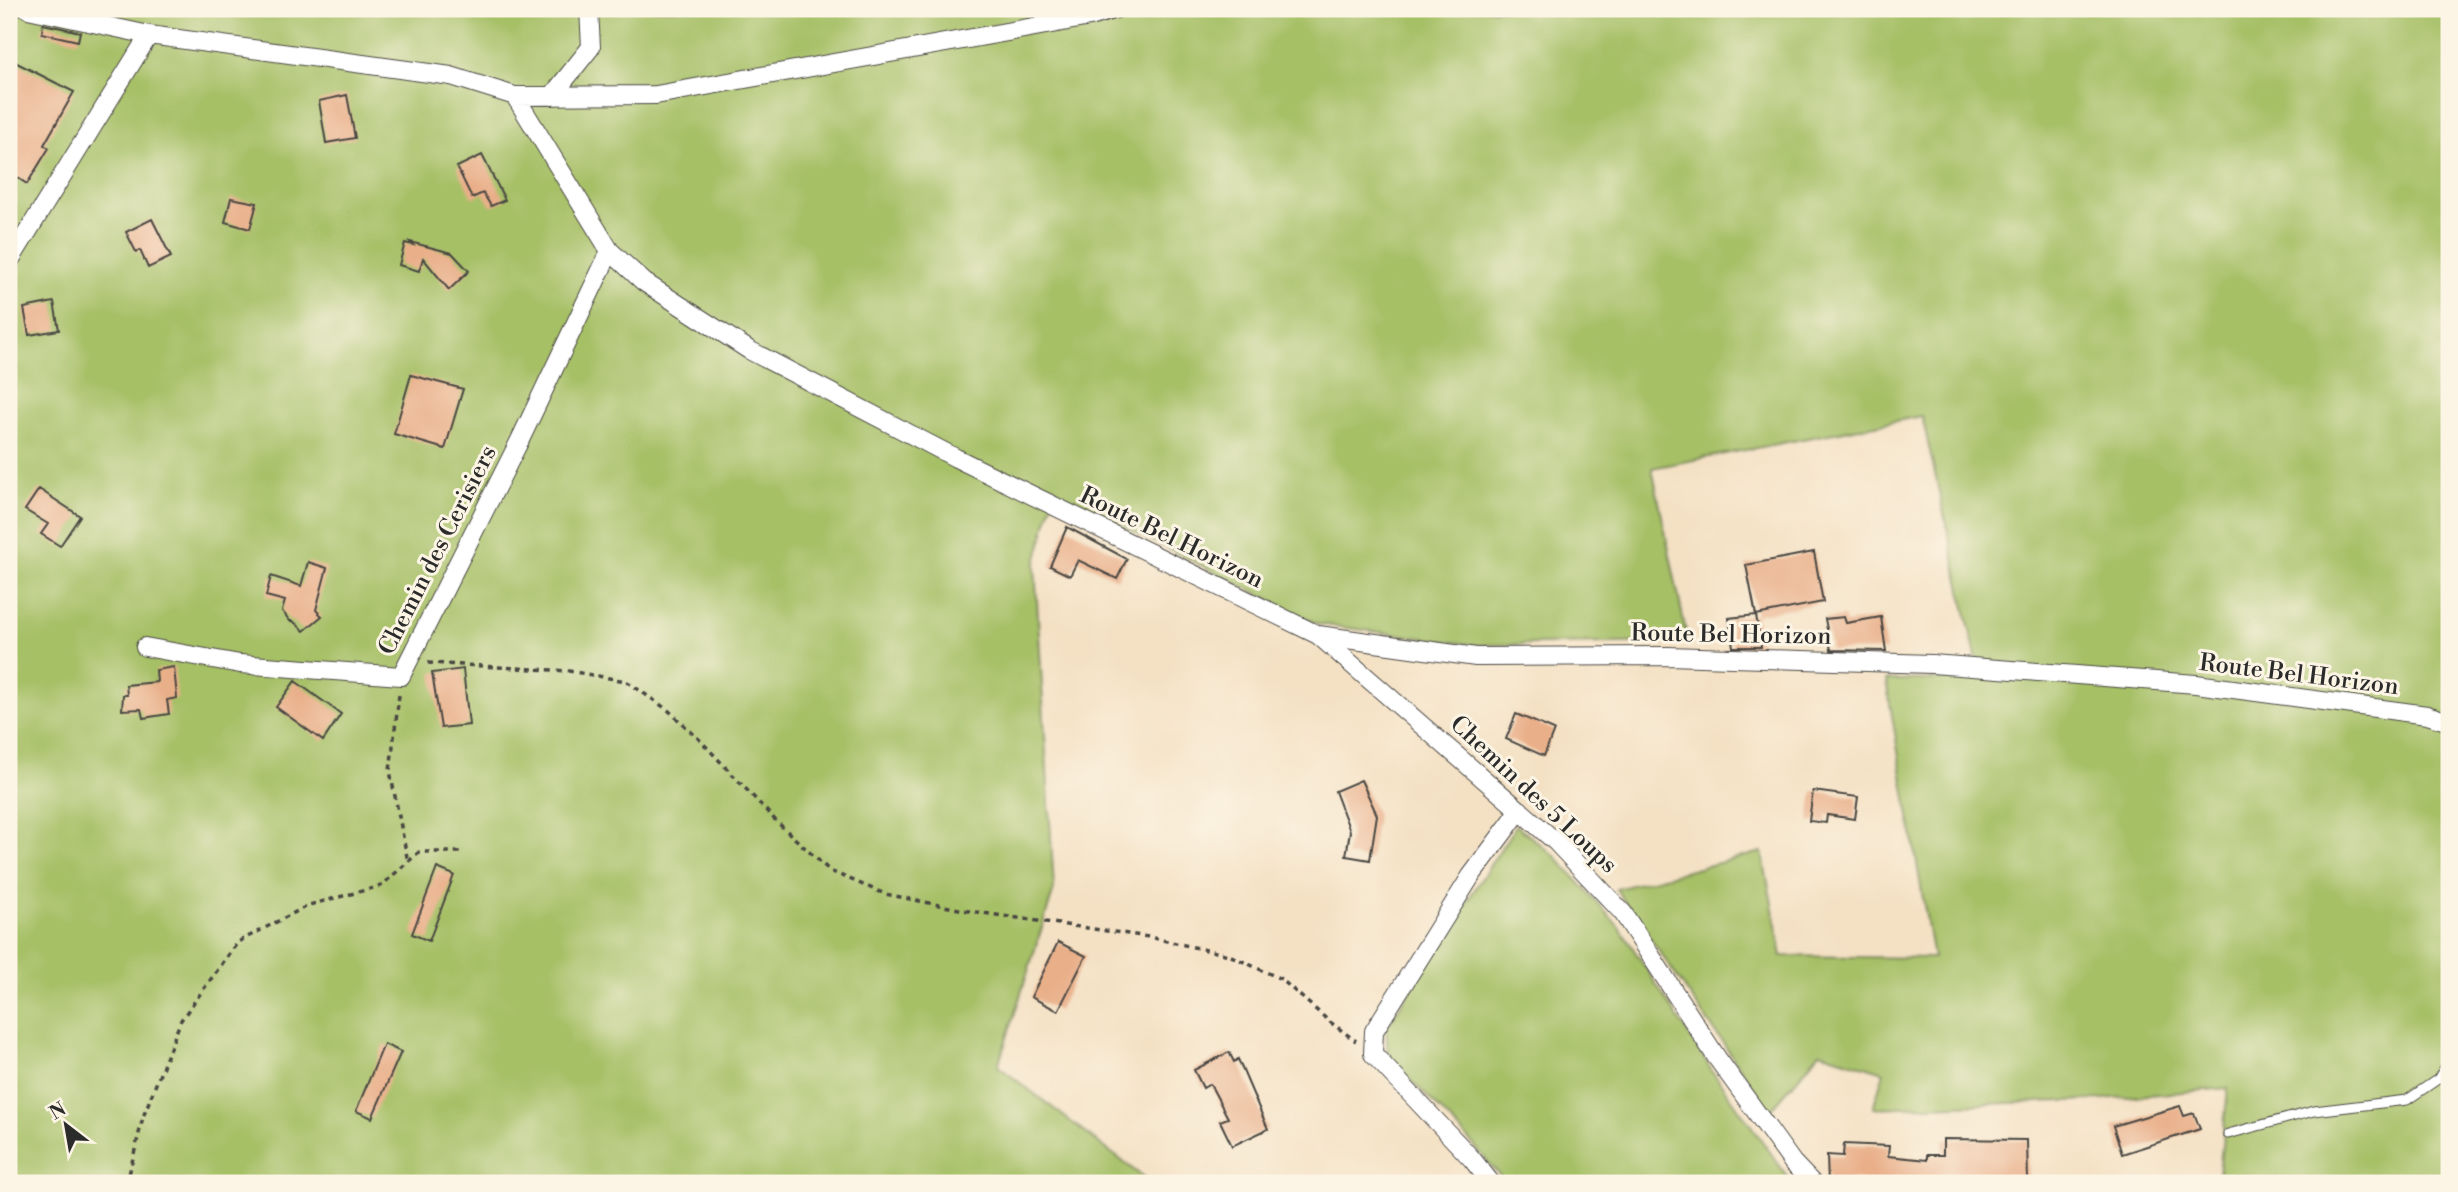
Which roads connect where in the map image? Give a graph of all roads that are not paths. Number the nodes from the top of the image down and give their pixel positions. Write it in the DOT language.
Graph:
graph roads {
  1 [pos="28,9"];
  2 [pos="589,9"];
  3 [pos="1116,9"];
  4 [pos="149,35"];
  5 [pos="515,96"];
  6 [pos="552,96"];
  7 [pos="610,251"];
  8 [pos="9,262"];
  9 [pos="1318,635"];
  10 [pos="145,647"];
  11 [pos="2449,722"];
  12 [pos="1520,810"];
  13 [pos="2449,1060"];
  14 [pos="2228,1134"];
  15 [pos="1491,1183"];
  16 [pos="1812,1183"];
  1 -- 4 [label="street"];
  2 -- 6 [label="street"];
  3 -- 6 [label="street"];
  4 -- 5 [label="street"];
  4 -- 8 [label="street"];
  5 -- 6 [label="street"];
  5 -- 7 [label="street, Route Bel Horizon"];
  7 -- 9 [label="street, Route Bel Horizon"];
  7 -- 10 [label="street, Chemin des Cerisiers"];
  9 -- 11 [label="street, Route Bel Horizon"];
  9 -- 12 [label="street, Chemin des 5 Loups"];
  12 -- 15 [label="street"];
  12 -- 16 [label="street, Chemin des 5 Loups"];
  13 -- 14 [label="lane"];
}
